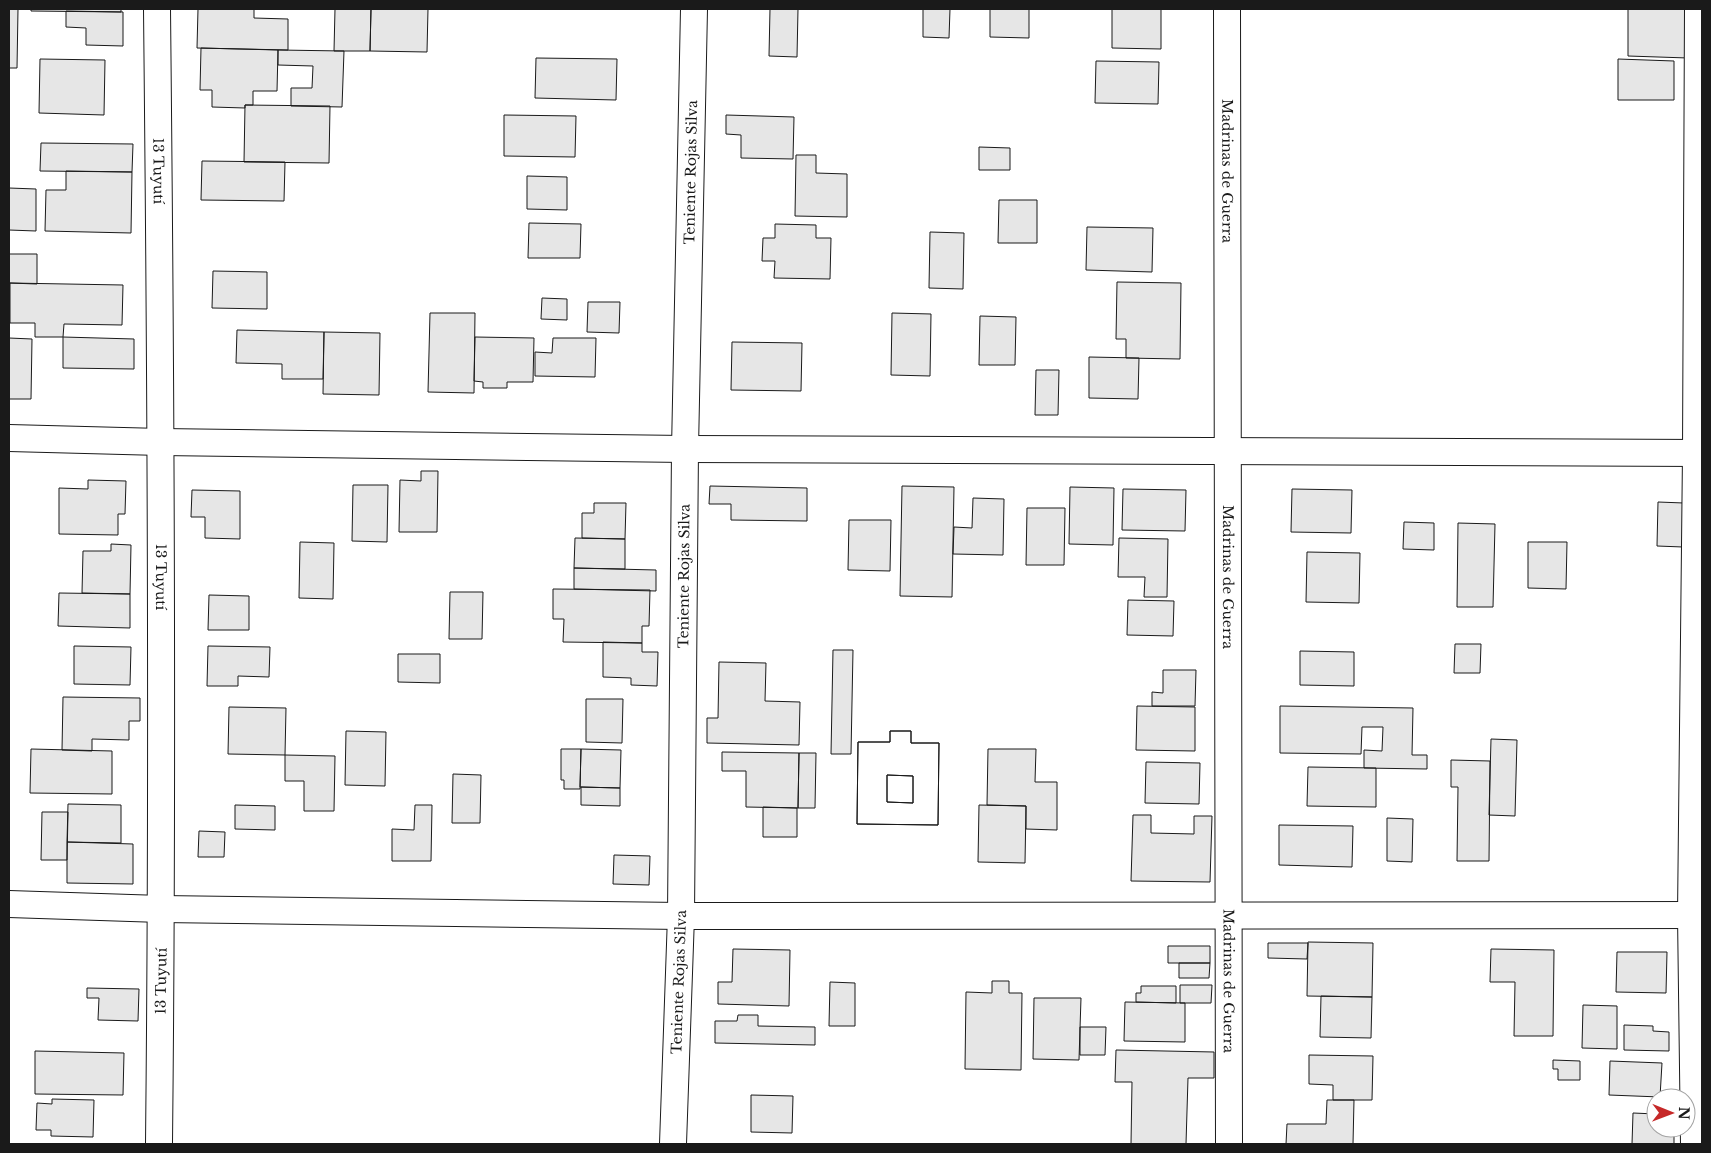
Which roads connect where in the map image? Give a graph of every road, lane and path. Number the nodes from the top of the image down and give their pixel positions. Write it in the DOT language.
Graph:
graph roads {
  1 [pos="157,9"];
  2 [pos="694,9"];
  3 [pos="1227,9"];
  4 [pos="1698,9"];
  5 [pos="9,438"];
  6 [pos="161,442"];
  7 [pos="685,449"];
  8 [pos="1228,452"];
  9 [pos="1699,453"];
  10 [pos="9,904"];
  11 [pos="161,910"];
  12 [pos="1697,915"];
  13 [pos="681,916"];
  14 [pos="1229,916"];
  15 [pos="159,1144"];
  16 [pos="673,1144"];
  17 [pos="1229,1144"];
  18 [pos="1694,1144"];
  1 -- 6 [label="street, 13 Tuyutí"];
  2 -- 7 [label="street, Teniente Rojas Silva"];
  3 -- 8 [label="street, Madrinas de Guerra"];
  4 -- 9 [label="street"];
  5 -- 6 [label="street"];
  6 -- 7 [label="street"];
  6 -- 11 [label="street, 13 Tuyutí"];
  7 -- 8 [label="street"];
  7 -- 13 [label="street, Teniente Rojas Silva"];
  8 -- 9 [label="street"];
  8 -- 14 [label="street, Madrinas de Guerra"];
  9 -- 12 [label="street"];
  10 -- 11 [label="street"];
  11 -- 13 [label="street"];
  11 -- 15 [label="street, 13 Tuyutí"];
  12 -- 14 [label="street"];
  12 -- 18 [label="street"];
  13 -- 14 [label="street"];
  13 -- 16 [label="street, Teniente Rojas Silva"];
  14 -- 17 [label="street, Madrinas de Guerra"];
}
